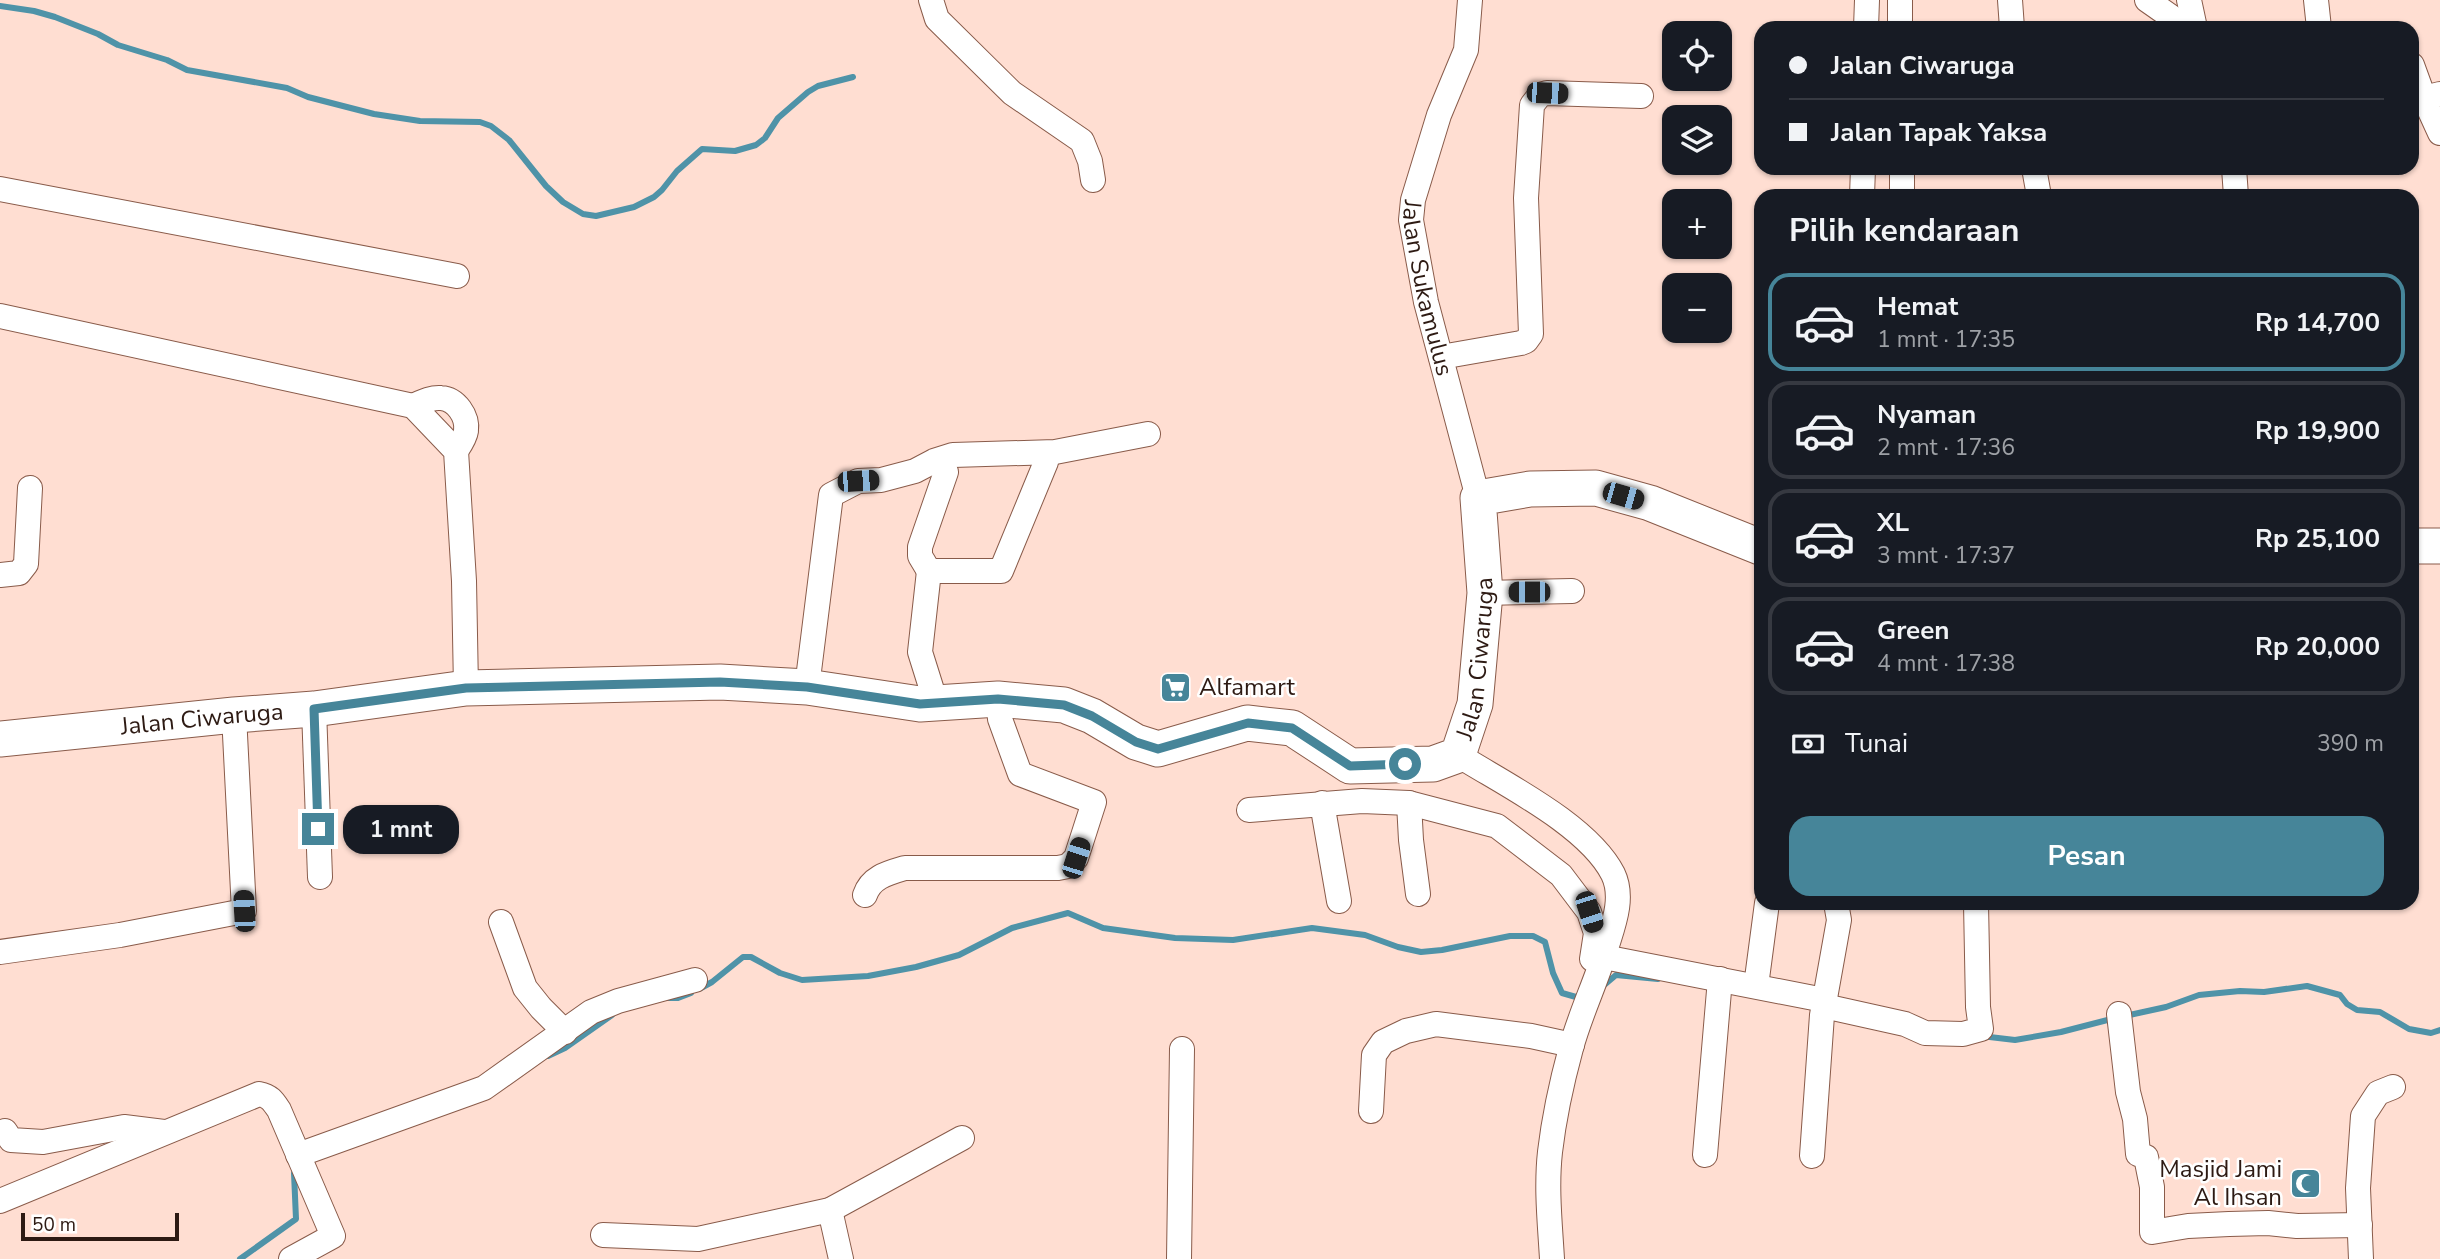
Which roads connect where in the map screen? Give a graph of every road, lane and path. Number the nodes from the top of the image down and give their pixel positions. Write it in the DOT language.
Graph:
graph roads {
  1 [pos="931,0"];
  2 [pos="1470,0"];
  3 [pos="1867,0"];
  4 [pos="1900,0"];
  5 [pos="2010,0"];
  6 [pos="2147,0"];
  7 [pos="2189,0"];
  8 [pos="2316,0"];
  9 [pos="1866,21"];
  10 [pos="1900,21"];
  11 [pos="2012,21"];
  12 [pos="2177,21"];
  13 [pos="2194,21"];
  14 [pos="2318,21"];
  15 [pos="2419,76"];
  16 [pos="1641,96"];
  17 [pos="2432,96"];
  18 [pos="2440,133"];
  19 [pos="1093,180"];
  20 [pos="0,189"];
  21 [pos="457,276"];
  22 [pos="1,320"];
  23 [pos="1441,357"];
  24 [pos="1149,434"];
  25 [pos="1045,462"];
  26 [pos="946,472"];
  27 [pos="30,488"];
  28 [pos="1478,498"];
  29 [pos="1754,545"];
  30 [pos="2419,546"];
  31 [pos="2440,547"];
  32 [pos="929,571"];
  33 [pos="0,575"];
  34 [pos="1572,592"];
  35 [pos="1485,593"];
  36 [pos="807,687"];
  37 [pos="466,688"];
  38 [pos="998,699"];
  39 [pos="936,703"];
  40 [pos="314,709"];
  41 [pos="234,715"];
  42 [pos="2,737"];
  43 [pos="1458,755"];
  44 [pos="1322,803"];
  45 [pos="1409,803"];
  46 [pos="1249,810"];
  47 [pos="320,877"];
  48 [pos="1418,894"];
  49 [pos="865,895"];
  50 [pos="1339,901"];
  51 [pos="1767,910"];
  52 [pos="1838,910"];
  53 [pos="1976,910"];
  54 [pos="501,922"];
  55 [pos="0,951"];
  56 [pos="1604,957"];
  57 [pos="1720,979"];
  58 [pos="695,980"];
  59 [pos="1595,984"];
  60 [pos="1756,986"];
  61 [pos="1824,1003"];
  62 [pos="2119,1014"];
  63 [pos="565,1032"];
  64 [pos="1572,1045"];
  65 [pos="1182,1049"];
  66 [pos="2393,1087"];
  67 [pos="1371,1111"];
  68 [pos="5,1131"];
  69 [pos="165,1132"];
  70 [pos="961,1139"];
  71 [pos="298,1155"];
  72 [pos="1705,1155"];
  73 [pos="1812,1156"];
  74 [pos="0,1201"];
  75 [pos="830,1210"];
  76 [pos="2360,1225"];
  77 [pos="603,1235"];
  78 [pos="291,1259"];
  79 [pos="841,1259"];
  80 [pos="1180,1259"];
  81 [pos="1552,1259"];
  82 [pos="2361,1259"];
  1 -- 19 [label="street"];
  2 -- 23 [label="street, Jalan Sukamulus"];
  3 -- 9 [label="street"];
  4 -- 10 [label="street"];
  5 -- 11 [label="street"];
  6 -- 12 [label="street"];
  7 -- 13 [label="street"];
  8 -- 14 [label="street"];
  15 -- 17 [label="street"];
  16 -- 23 [label="street"];
  17 -- 18 [label="street"];
  20 -- 21 [label="street"];
  22 -- 37 [label="street"];
  23 -- 28 [label="street, Jalan Sukamulus"];
  24 -- 36 [label="street"];
  25 -- 32 [label="street"];
  26 -- 32 [label="street"];
  27 -- 33 [label="street"];
  28 -- 29 [label="street"];
  28 -- 35 [label="street, Jalan Ciwaruga"];
  30 -- 31 [label="street"];
  32 -- 39 [label="street"];
  34 -- 35 [label="street"];
  35 -- 43 [label="street, Jalan Ciwaruga"];
  36 -- 37 [label="street, Jalan Ciwaruga"];
  36 -- 39 [label="street, Jalan Ciwaruga"];
  37 -- 40 [label="street, Jalan Ciwaruga"];
  38 -- 39 [label="street, Jalan Ciwaruga"];
  38 -- 43 [label="street, Jalan Ciwaruga"];
  38 -- 49 [label="street"];
  40 -- 41 [label="street, Jalan Ciwaruga"];
  40 -- 47 [label="street"];
  41 -- 42 [label="street, Jalan Ciwaruga"];
  41 -- 55 [label="street"];
  43 -- 56 [label="street"];
  44 -- 45 [label="street"];
  44 -- 46 [label="street"];
  44 -- 50 [label="street"];
  45 -- 48 [label="street"];
  45 -- 59 [label="street"];
  51 -- 60 [label="street"];
  52 -- 61 [label="street"];
  53 -- 61 [label="street"];
  54 -- 63 [label="street"];
  56 -- 57 [label="street"];
  56 -- 59 [label="street"];
  57 -- 60 [label="street"];
  57 -- 72 [label="street"];
  58 -- 63 [label="street"];
  59 -- 64 [label="street"];
  60 -- 61 [label="street"];
  61 -- 73 [label="street"];
  62 -- 76 [label="street"];
  63 -- 71 [label="street"];
  64 -- 67 [label="street"];
  64 -- 81 [label="street"];
  65 -- 80 [label="street"];
  66 -- 76 [label="street"];
  68 -- 69 [label="street"];
  69 -- 71 [label="street"];
  69 -- 74 [label="street"];
  70 -- 75 [label="street"];
  71 -- 78 [label="street"];
  75 -- 77 [label="street"];
  75 -- 79 [label="street"];
  76 -- 82 [label="street"];
}
